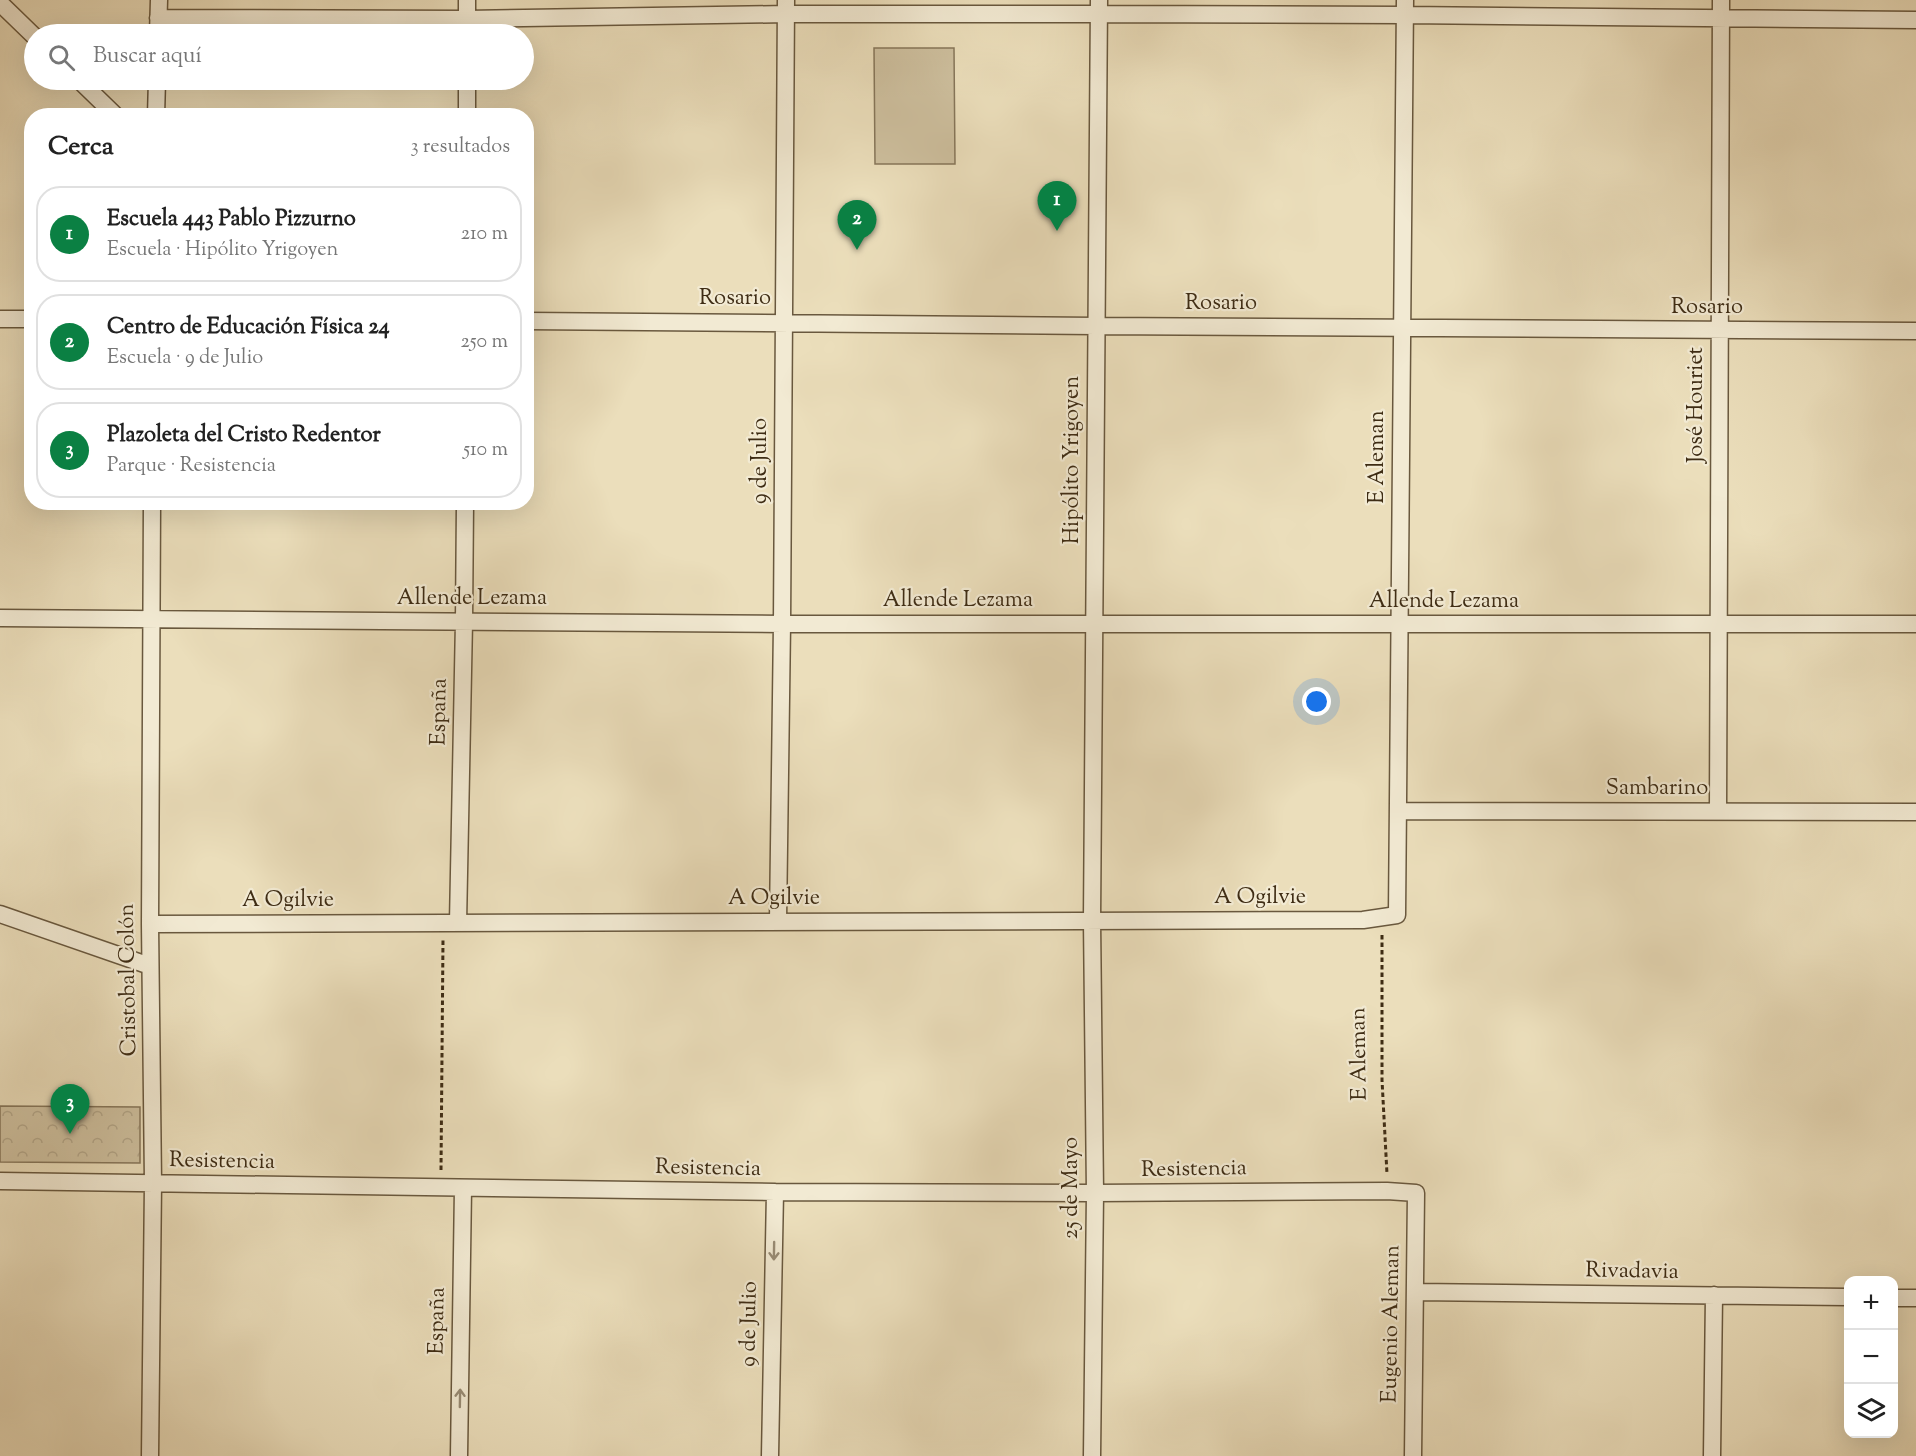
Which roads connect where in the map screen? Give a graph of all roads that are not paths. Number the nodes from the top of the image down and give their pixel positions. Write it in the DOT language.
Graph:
graph roads {
  1 [pos="159,0"];
  2 [pos="467,0"];
  3 [pos="1721,0"];
  4 [pos="0,3"];
  5 [pos="786,7"];
  6 [pos="1099,7"];
  7 [pos="1405,7"];
  8 [pos="1720,19"];
  9 [pos="1916,20"];
  10 [pos="158,24"];
  11 [pos="467,24"];
  12 [pos="515,24"];
  13 [pos="24,26"];
  14 [pos="89,90"];
  15 [pos="157,90"];
  16 [pos="467,90"];
  17 [pos="108,108"];
  18 [pos="156,108"];
  19 [pos="467,108"];
  20 [pos="0,319"];
  21 [pos="24,319"];
  22 [pos="534,321"];
  23 [pos="785,322"];
  24 [pos="1096,326"];
  25 [pos="1402,328"];
  26 [pos="1720,331"];
  27 [pos="1916,331"];
  28 [pos="152,510"];
  29 [pos="465,510"];
  30 [pos="0,618"];
  31 [pos="151,620"];
  32 [pos="464,621"];
  33 [pos="782,624"];
  34 [pos="1095,624"];
  35 [pos="1399,624"];
  36 [pos="1719,624"];
  37 [pos="1916,624"];
  38 [pos="1398,811"];
  39 [pos="1718,811"];
  40 [pos="1916,812"];
  41 [pos="0,914"];
  42 [pos="1390,916"];
  43 [pos="1092,920"];
  44 [pos="778,921"];
  45 [pos="451,923"];
  46 [pos="150,924"];
  47 [pos="150,966"];
  48 [pos="0,1181"];
  49 [pos="153,1183"];
  50 [pos="463,1188"];
  51 [pos="775,1192"];
  52 [pos="1095,1193"];
  53 [pos="1416,1193"];
  54 [pos="1416,1292"];
  55 [pos="1714,1295"];
  56 [pos="1844,1297"];
  57 [pos="1898,1298"];
  58 [pos="1916,1298"];
  59 [pos="150,1456"];
  60 [pos="459,1456"];
  61 [pos="770,1456"];
  62 [pos="1092,1456"];
  63 [pos="1413,1456"];
  64 [pos="1712,1456"];
  1 -- 10 [label="street"];
  2 -- 11 [label="street"];
  3 -- 8 [label="street, José Houriet"];
  4 -- 13 [label="street"];
  5 -- 6 [label="street"];
  5 -- 12 [label="street"];
  5 -- 23 [label="street, 9 de Julio"];
  6 -- 7 [label="street"];
  6 -- 24 [label="street, Hipólito Yrigoyen"];
  7 -- 8 [label="street"];
  7 -- 25 [label="street, E Aleman"];
  8 -- 9 [label="street"];
  8 -- 26 [label="street, José Houriet"];
  14 -- 17 [label="street"];
  15 -- 18 [label="street"];
  16 -- 19 [label="street"];
  20 -- 21 [label="street"];
  22 -- 23 [label="street, Rosario"];
  23 -- 24 [label="street, Rosario"];
  23 -- 33 [label="street, 9 de Julio"];
  24 -- 25 [label="street, Rosario"];
  24 -- 34 [label="street, Hipólito Yrigoyen"];
  25 -- 26 [label="street, Rosario"];
  25 -- 35 [label="street, E Aleman"];
  26 -- 27 [label="street, Rosario"];
  26 -- 36 [label="street, José Houriet"];
  28 -- 31 [label="street, Cristobal Colón"];
  29 -- 32 [label="street, España"];
  30 -- 31 [label="street, Allende Lezama"];
  31 -- 32 [label="street, Allende Lezama"];
  31 -- 46 [label="street, Cristobal Colón"];
  32 -- 33 [label="street, Allende Lezama"];
  32 -- 45 [label="street, España"];
  33 -- 34 [label="street, Allende Lezama"];
  33 -- 44 [label="street, 9 de Julio"];
  34 -- 35 [label="street, Allende Lezama"];
  34 -- 43 [label="street, Hipólito Yrigoyen"];
  35 -- 36 [label="street, Allende Lezama"];
  35 -- 38 [label="street, E Aleman"];
  36 -- 37 [label="street, Allende Lezama"];
  36 -- 39 [label="street, José Houriet"];
  38 -- 39 [label="street, Sambarino"];
  38 -- 42 [label="street, E Aleman"];
  39 -- 40 [label="street, Sambarino"];
  41 -- 47 [label="street"];
  42 -- 43 [label="street, A Ogilvie"];
  43 -- 44 [label="street, A Ogilvie"];
  43 -- 52 [label="street, 25 de Mayo"];
  44 -- 45 [label="street, A Ogilvie"];
  45 -- 46 [label="street, A Ogilvie"];
  46 -- 47 [label="street, Cristobal Colón"];
  47 -- 49 [label="street, Cristobal Colón"];
  48 -- 49 [label="street, Resistencia"];
  49 -- 50 [label="street, Resistencia"];
  49 -- 59 [label="street, Cristobal Colón"];
  50 -- 51 [label="street, Resistencia"];
  60 -- 50 [label="street, España, one-way"];
  51 -- 52 [label="street, Resistencia"];
  51 -- 61 [label="street, 9 de Julio, one-way"];
  52 -- 53 [label="street, Resistencia"];
  52 -- 62 [label="street, 25 de Mayo"];
  53 -- 54 [label="street, Eugenio Aleman"];
  54 -- 55 [label="street, Rivadavia"];
  54 -- 63 [label="street, Eugenio Aleman"];
  55 -- 56 [label="street, Rivadavia"];
  55 -- 64 [label="street"];
  57 -- 58 [label="street"];
}
